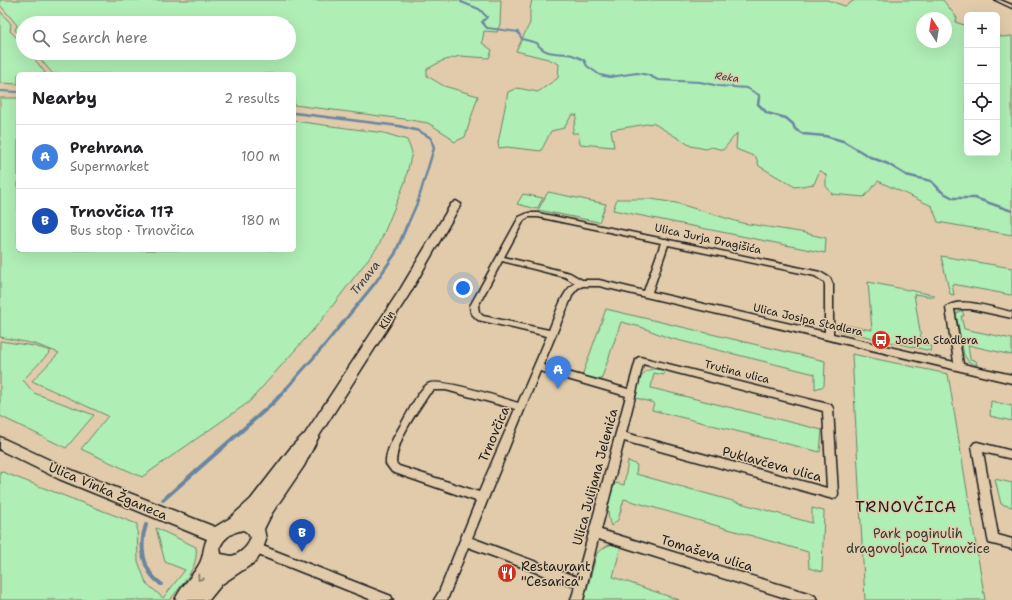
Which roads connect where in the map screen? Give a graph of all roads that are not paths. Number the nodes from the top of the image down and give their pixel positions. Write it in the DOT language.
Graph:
graph roads {
  1 [pos="997,0"];
  2 [pos="1004,2"];
  3 [pos="1012,7"];
  4 [pos="456,204"];
  5 [pos="666,241"];
  6 [pos="500,258"];
  7 [pos="580,283"];
  8 [pos="647,294"];
  9 [pos="1012,315"];
  10 [pos="551,334"];
  11 [pos="829,337"];
  12 [pos="640,360"];
  13 [pos="537,367"];
  14 [pos="959,367"];
  15 [pos="1012,379"];
  16 [pos="631,394"];
  17 [pos="520,407"];
  18 [pos="828,408"];
  19 [pos="314,432"];
  20 [pos="620,436"];
  21 [pos="0,443"];
  22 [pos="1012,455"];
  23 [pos="482,498"];
  24 [pos="236,522"];
  25 [pos="256,530"];
  26 [pos="595,533"];
  27 [pos="216,536"];
  28 [pos="465,541"];
  29 [pos="1012,544"];
  30 [pos="255,548"];
  31 [pos="212,554"];
  32 [pos="238,563"];
  33 [pos="582,584"];
  34 [pos="184,600"];
  35 [pos="198,600"];
  36 [pos="386,600"];
  37 [pos="440,600"];
  38 [pos="577,600"];
  39 [pos="810,600"];
  1 -- 2 [label="street"];
  2 -- 3 [label="street"];
  4 -- 19 [label="street, Klin"];
  5 -- 6 [label="street, Ulica Jurja Dragišića"];
  5 -- 8 [label="street"];
  5 -- 11 [label="street, Ulica Jurja Dragišića"];
  6 -- 7 [label="street, Ulica Josipa Stadlera"];
  6 -- 10 [label="street"];
  7 -- 8 [label="street, Ulica Josipa Stadlera"];
  7 -- 10 [label="street, Trnovčica"];
  8 -- 11 [label="street, Ulica Josipa Stadlera"];
  9 -- 14 [label="street"];
  10 -- 13 [label="street, Trnovčica"];
  11 -- 14 [label="street, Ulica Josipa Stadlera"];
  12 -- 16 [label="street, Ulica Julijana Jelenića"];
  12 -- 18 [label="street, Trutina ulica"];
  13 -- 16 [label="street"];
  13 -- 17 [label="street, Trnovčica"];
  14 -- 15 [label="street, Ulica Josipa Stadlera"];
  16 -- 20 [label="street, Ulica Julijana Jelenića"];
  17 -- 23 [label="street, Trnovčica"];
  17 -- 23 [label="street"];
  18 -- 20 [label="street, Puklavčeva ulica"];
  19 -- 24 [label="street, Klin"];
  19 -- 25 [label="street, Klin"];
  20 -- 26 [label="street, Ulica Julijana Jelenića"];
  21 -- 27 [label="street, Ulica Vinka Žganeca"];
  22 -- 29 [label="street"];
  23 -- 28 [label="street, Trnovčica"];
  24 -- 25 [label="street"];
  24 -- 27 [label="street"];
  25 -- 30 [label="street"];
  26 -- 33 [label="street, Ulica Julijana Jelenića"];
  26 -- 39 [label="street, Tomaševa ulica"];
  27 -- 31 [label="street"];
  28 -- 33 [label="street"];
  28 -- 37 [label="street, Trnovčica"];
  30 -- 32 [label="street"];
  30 -- 36 [label="street"];
  31 -- 32 [label="street"];
  31 -- 34 [label="street, one-way"];
  32 -- 35 [label="street"];
  33 -- 38 [label="street, Ulica Julijana Jelenića"];
}
